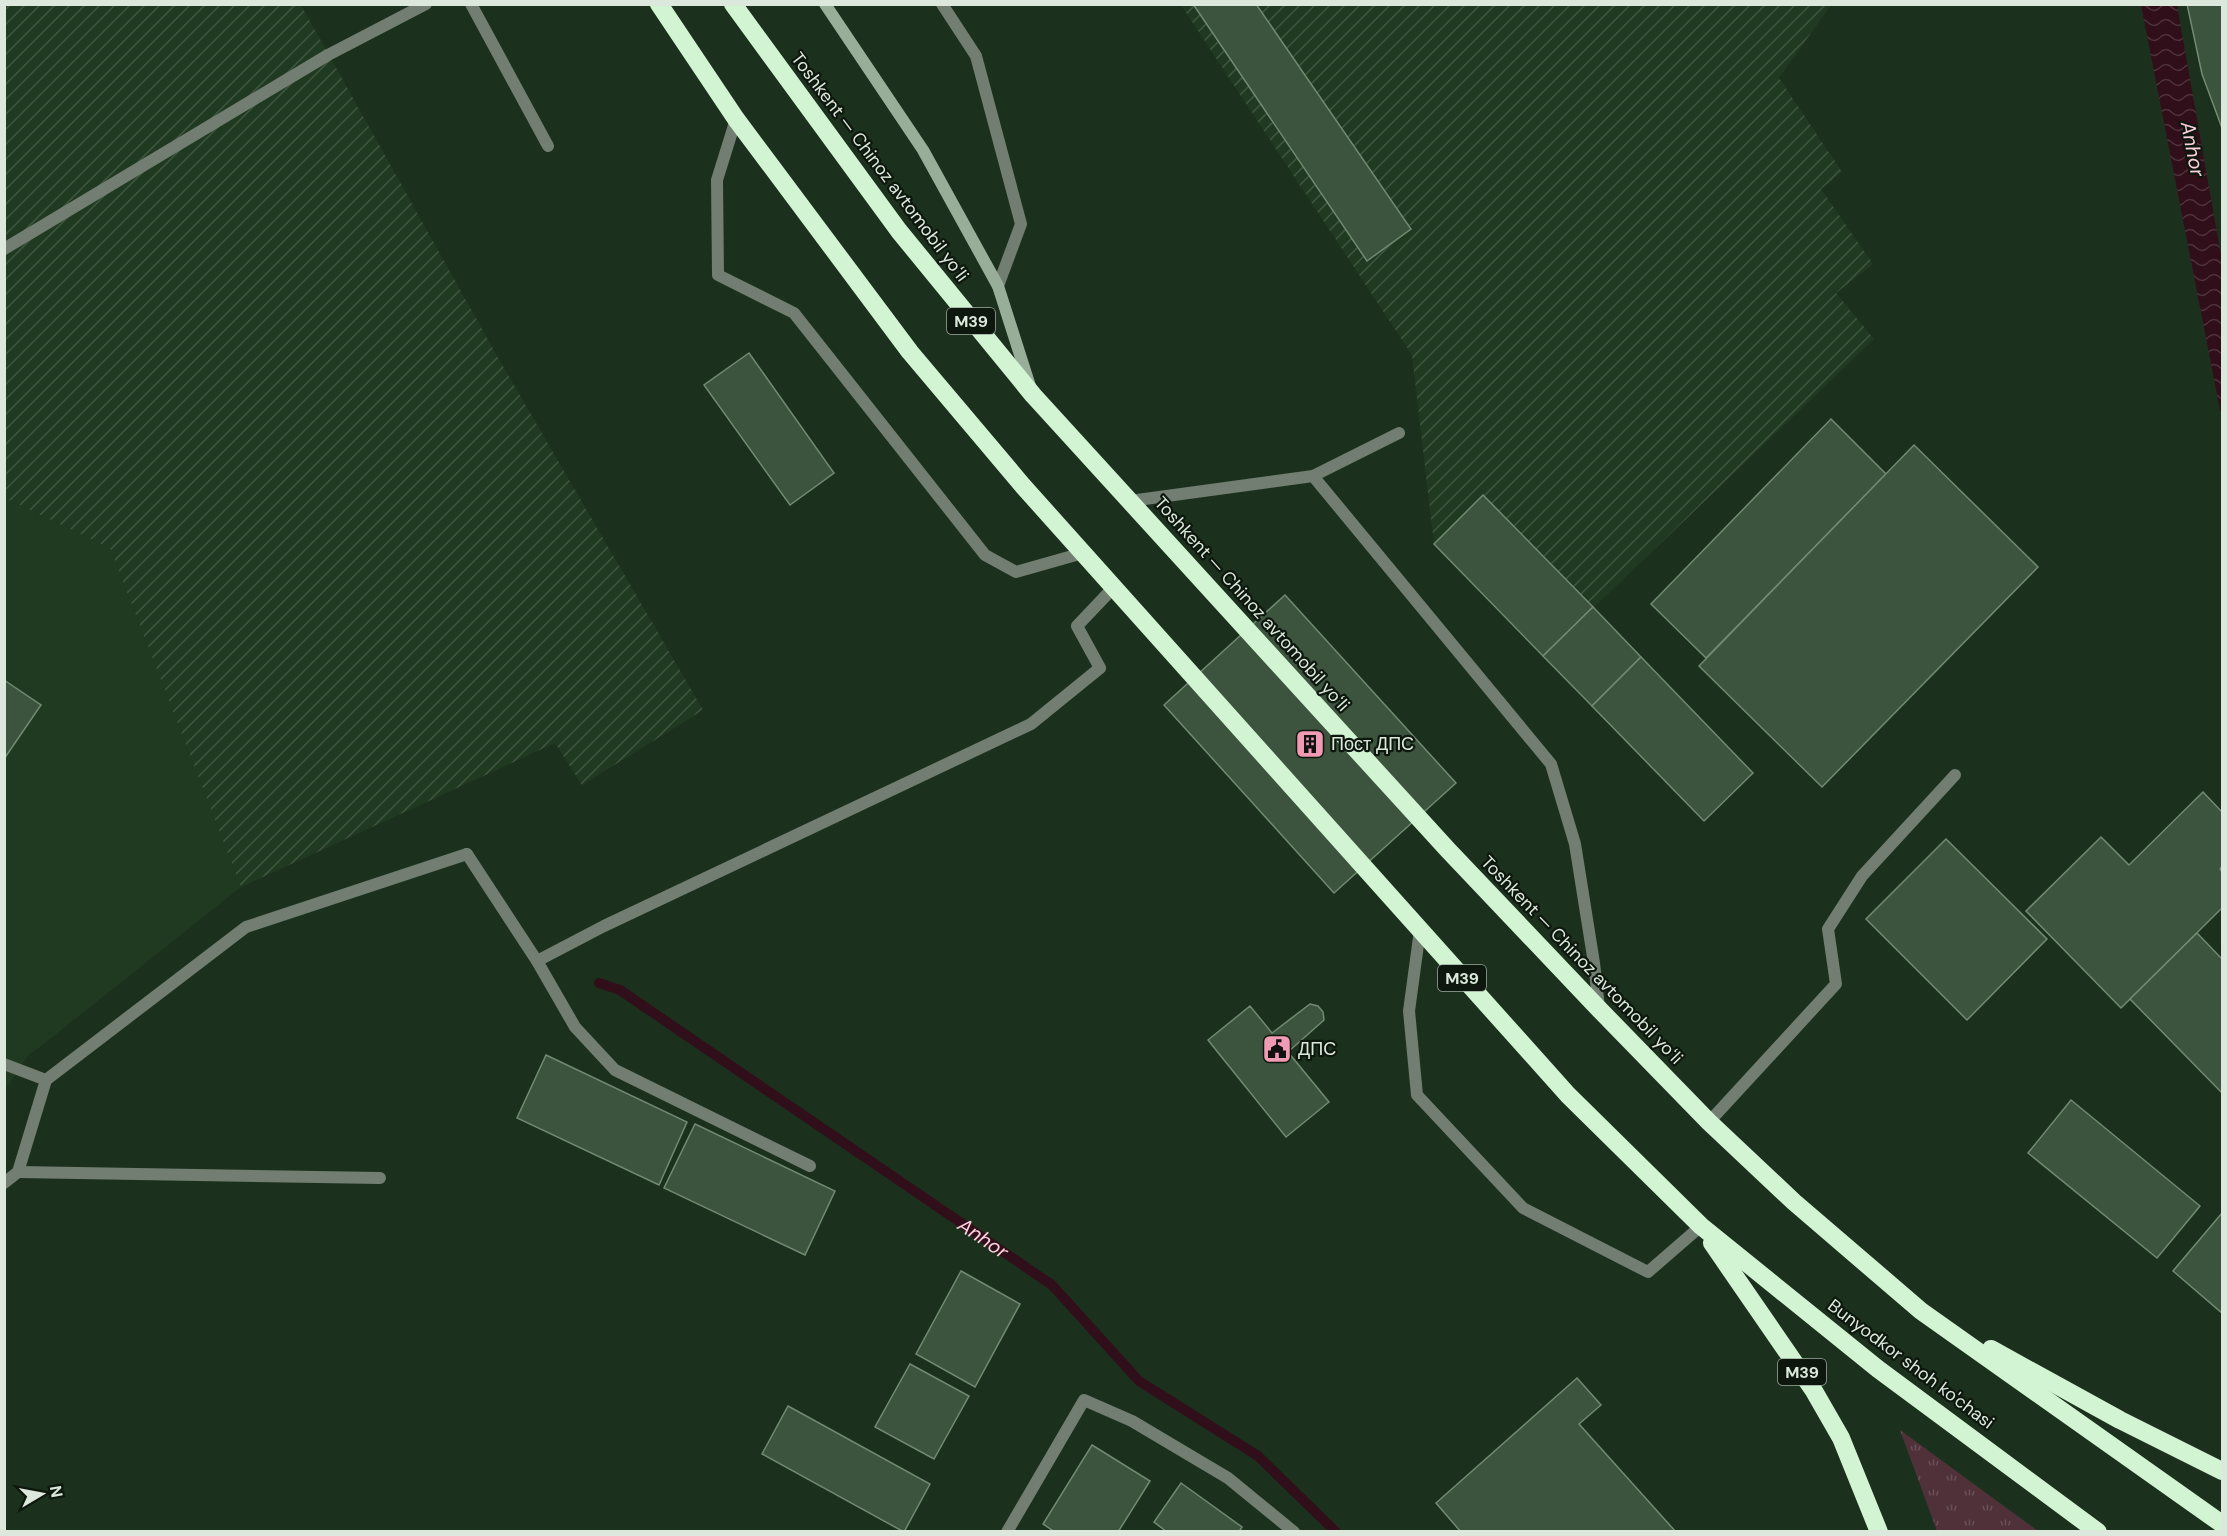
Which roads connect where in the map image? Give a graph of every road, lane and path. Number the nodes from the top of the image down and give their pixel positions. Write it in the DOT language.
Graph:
graph roads {
  1 [pos="426,4"];
  2 [pos="471,4"];
  3 [pos="659,4"];
  4 [pos="733,4"];
  5 [pos="825,4"];
  6 [pos="942,4"];
  7 [pos="736,118"];
  8 [pos="548,146"];
  9 [pos="4,249"];
  10 [pos="998,286"];
  11 [pos="1033,395"];
  12 [pos="1400,433"];
  13 [pos="1312,476"];
  14 [pos="1130,501"];
  15 [pos="1083,553"];
  16 [pos="1114,587"];
  17 [pos="1955,775"];
  18 [pos="1420,930"];
  19 [pos="537,961"];
  20 [pos="1599,1009"];
  21 [pos="4,1064"];
  22 [pos="46,1080"];
  23 [pos="1709,1122"];
  24 [pos="810,1166"];
  25 [pos="18,1172"];
  26 [pos="380,1178"];
  27 [pos="4,1183"];
  28 [pos="1701,1226"];
  29 [pos="1921,1311"];
  30 [pos="2223,1471"];
  31 [pos="2223,1524"];
  32 [pos="1007,1532"];
  33 [pos="1294,1532"];
  34 [pos="1879,1532"];
  35 [pos="2098,1532"];
  1 -- 9 [label="street"];
  2 -- 8 [label="street"];
  3 -- 7 [label="highway, M39"];
  4 -- 11 [label="highway, Toshkent — Chinoz avtomobil yoʻli / M39"];
  5 -- 10 [label="street, M39"];
  6 -- 10 [label="street"];
  7 -- 15 [label="highway, M39"];
  7 -- 15 [label="street"];
  10 -- 11 [label="street, M39"];
  11 -- 14 [label="highway, Toshkent — Chinoz avtomobil yoʻli / M39"];
  12 -- 13 [label="street"];
  13 -- 14 [label="street"];
  13 -- 20 [label="street"];
  14 -- 20 [label="highway, Toshkent — Chinoz avtomobil yoʻli / M39"];
  15 -- 16 [label="highway, M39"];
  16 -- 18 [label="highway, M39"];
  16 -- 19 [label="street"];
  17 -- 23 [label="street"];
  18 -- 28 [label="highway, M39"];
  18 -- 28 [label="street"];
  19 -- 22 [label="street"];
  19 -- 24 [label="street"];
  20 -- 23 [label="highway, Toshkent — Chinoz avtomobil yoʻli / M39"];
  21 -- 22 [label="street"];
  22 -- 25 [label="street"];
  23 -- 29 [label="highway, Toshkent — Chinoz avtomobil yoʻli / M39"];
  25 -- 26 [label="street"];
  25 -- 27 [label="street"];
  28 -- 34 [label="highway, M39"];
  28 -- 35 [label="highway, Bunyodkor shoh ko'chasi"];
  29 -- 30 [label="highway, M39"];
  29 -- 31 [label="highway"];
  32 -- 33 [label="street"];
}
